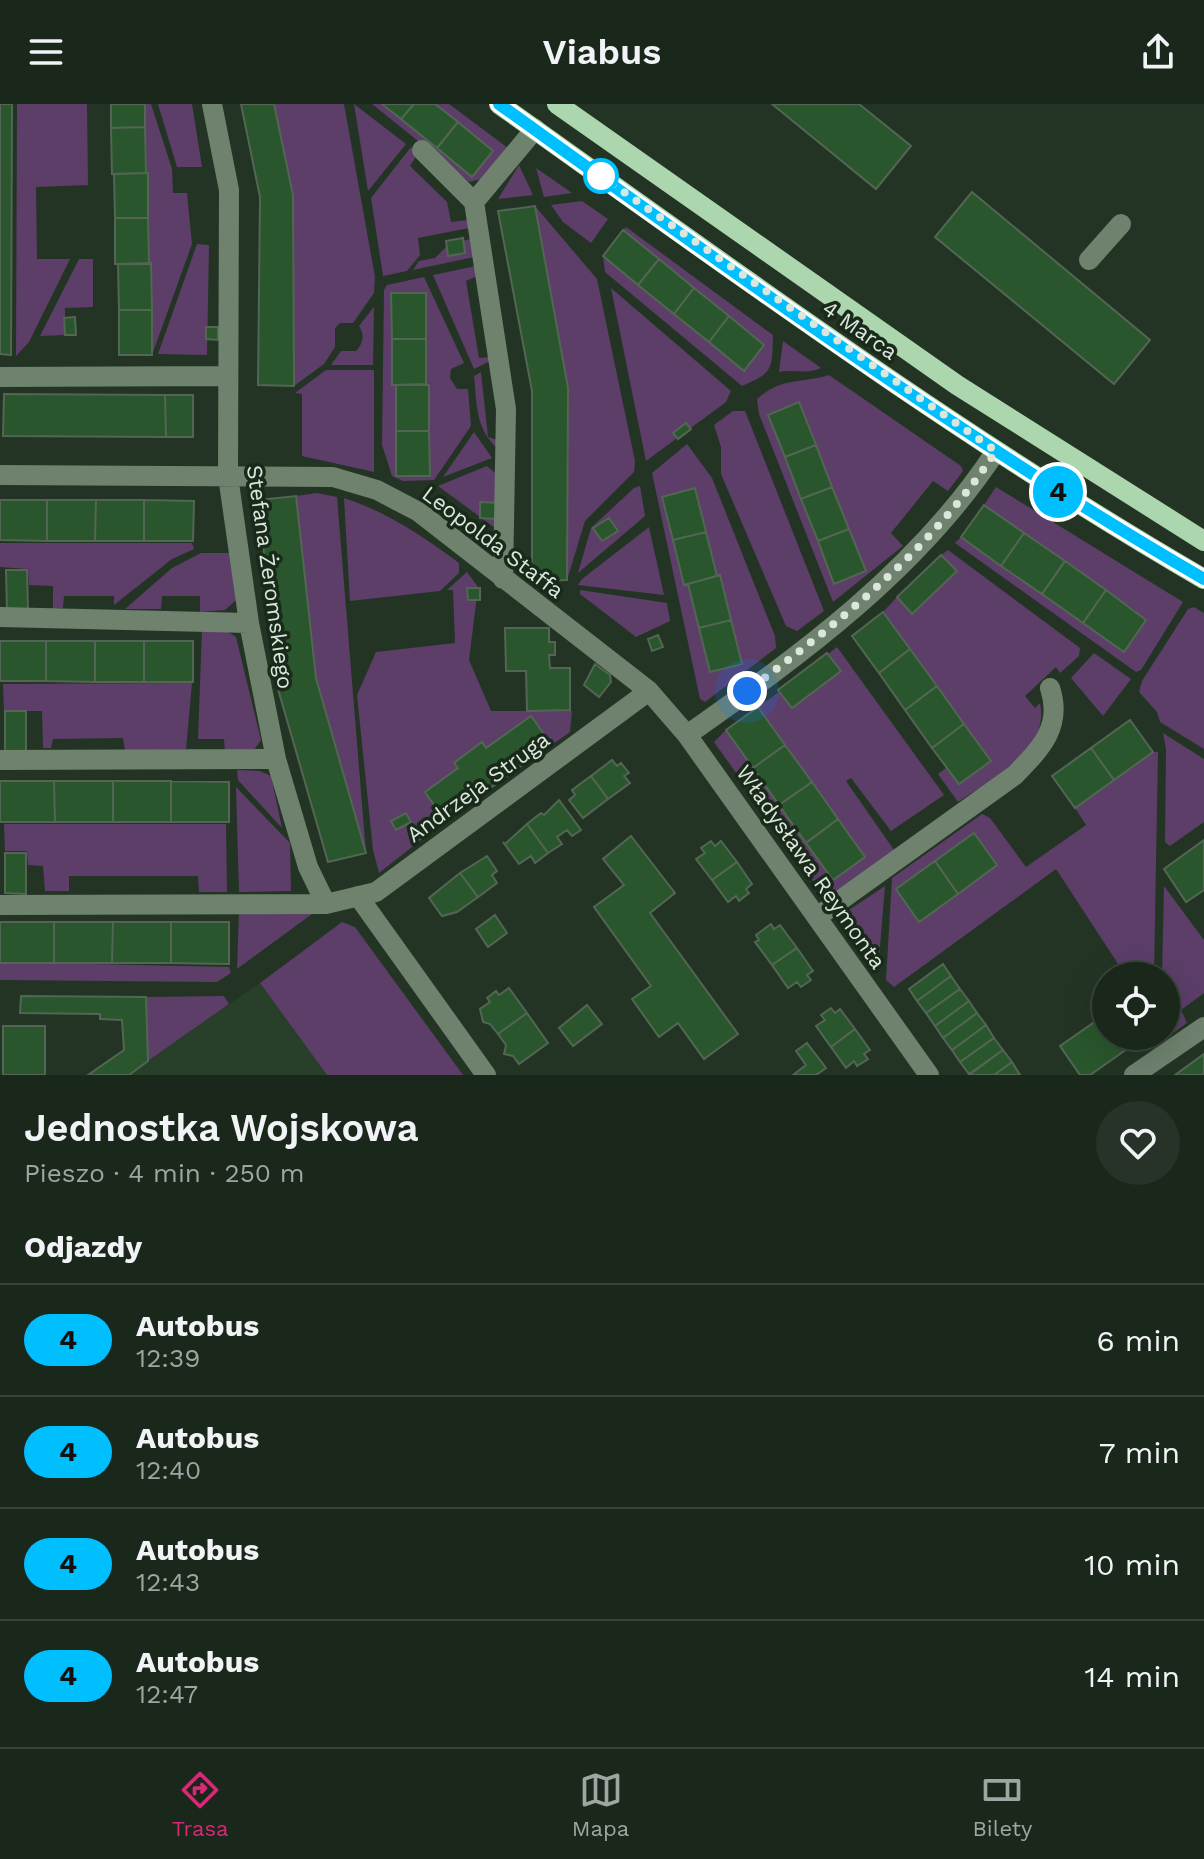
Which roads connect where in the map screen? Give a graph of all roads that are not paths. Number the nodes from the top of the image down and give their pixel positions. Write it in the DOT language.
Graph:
graph roads {
  1 [pos="212,104"];
  2 [pos="499,104"];
  3 [pos="557,104"];
  4 [pos="535,129"];
  5 [pos="422,150"];
  6 [pos="474,202"];
  7 [pos="1121,224"];
  8 [pos="1089,260"];
  9 [pos="226,376"];
  10 [pos="0,377"];
  11 [pos="996,451"];
  12 [pos="0,475"];
  13 [pos="228,476"];
  14 [pos="1204,541"];
  15 [pos="503,579"];
  16 [pos="1204,579"];
  17 [pos="0,617"];
  18 [pos="249,623"];
  19 [pos="1050,688"];
  20 [pos="649,691"];
  21 [pos="687,735"];
  22 [pos="276,759"];
  23 [pos="0,760"];
  24 [pos="358,896"];
  25 [pos="326,904"];
  26 [pos="0,905"];
  27 [pos="817,917"];
  28 [pos="1204,1027"];
  29 [pos="486,1075"];
  30 [pos="929,1075"];
  31 [pos="1134,1075"];
  1 -- 9 [label="street, Stefana Żeromskiego"];
  2 -- 4 [label="main road, 4 Marca"];
  3 -- 14 [label="main road, 4 Marca"];
  4 -- 6 [label="street"];
  4 -- 11 [label="main road, 4 Marca"];
  5 -- 6 [label="street"];
  6 -- 15 [label="street"];
  7 -- 8 [label="street"];
  9 -- 10 [label="street"];
  9 -- 13 [label="street, Stefana Żeromskiego"];
  11 -- 16 [label="main road, 4 Marca"];
  11 -- 21 [label="street"];
  12 -- 13 [label="street, Leopolda Staffa"];
  13 -- 15 [label="street, Leopolda Staffa"];
  13 -- 18 [label="street, Stefana Żeromskiego"];
  15 -- 20 [label="street, Leopolda Staffa"];
  17 -- 18 [label="street"];
  18 -- 22 [label="street, Stefana Żeromskiego"];
  19 -- 27 [label="street"];
  20 -- 21 [label="street, Władysława Reymonta"];
  20 -- 24 [label="street, Andrzeja Struga"];
  21 -- 27 [label="street, Władysława Reymonta"];
  22 -- 23 [label="street"];
  22 -- 25 [label="street, Stefana Żeromskiego"];
  24 -- 25 [label="street, Andrzeja Struga"];
  24 -- 29 [label="street"];
  25 -- 26 [label="street, Andrzeja Struga"];
  27 -- 30 [label="street, Władysława Reymonta"];
  28 -- 31 [label="street"];
}
